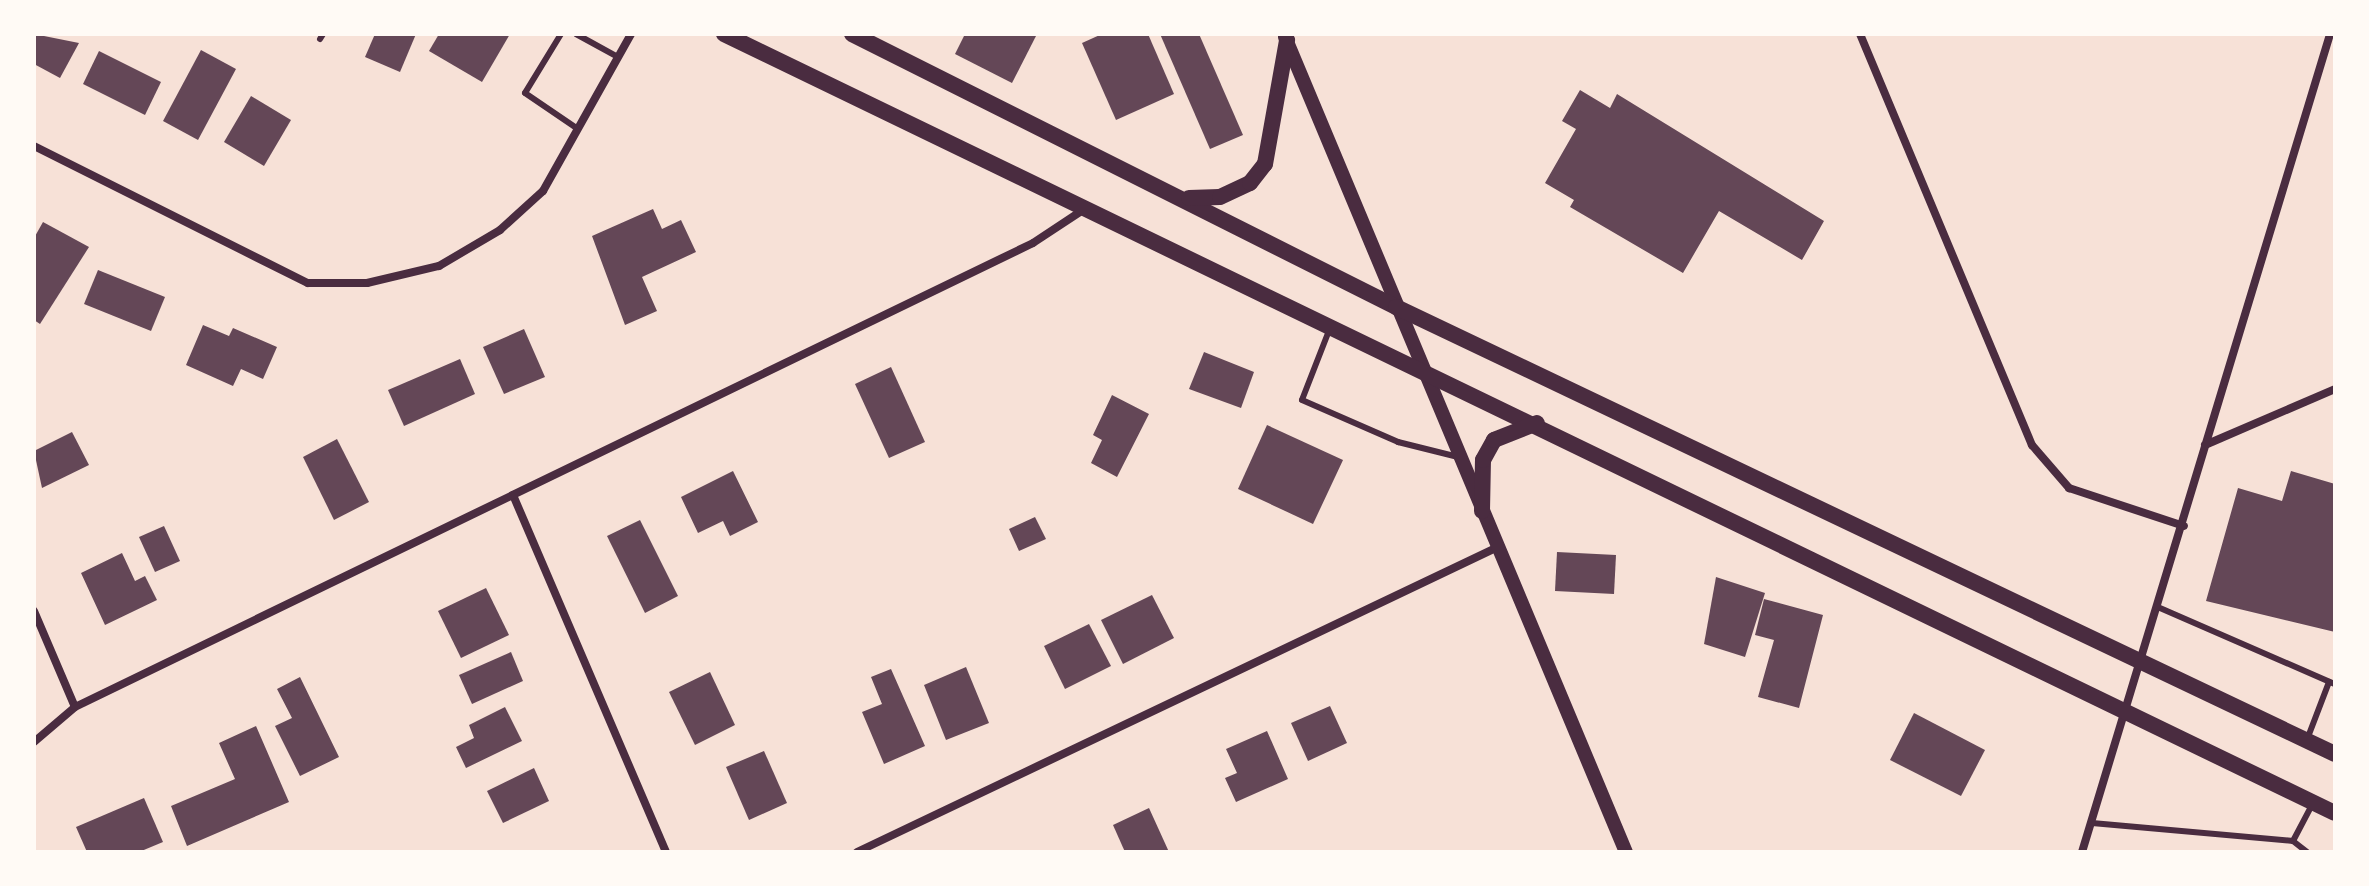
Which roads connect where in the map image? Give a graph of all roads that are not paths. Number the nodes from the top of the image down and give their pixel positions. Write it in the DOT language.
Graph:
graph roads {
  1 [pos="561,34"];
  2 [pos="576,34"];
  3 [pos="631,34"];
  4 [pos="724,34"];
  5 [pos="852,34"];
  6 [pos="1860,34"];
  7 [pos="2330,34"];
  8 [pos="1285,37"];
  9 [pos="618,57"];
  10 [pos="578,129"];
  11 [pos="34,146"];
  12 [pos="1186,198"];
  13 [pos="1080,212"];
  14 [pos="1396,307"];
  15 [pos="1332,325"];
  16 [pos="1416,363"];
  17 [pos="2335,389"];
  18 [pos="1537,423"];
  19 [pos="2205,445"];
  20 [pos="1458,457"];
  21 [pos="513,495"];
  22 [pos="1482,511"];
  23 [pos="2184,526"];
  24 [pos="1498,547"];
  25 [pos="2160,608"];
  26 [pos="34,611"];
  27 [pos="2144,665"];
  28 [pos="2332,683"];
  29 [pos="75,707"];
  30 [pos="2127,713"];
  31 [pos="2307,741"];
  32 [pos="34,742"];
  33 [pos="2335,754"];
  34 [pos="2313,803"];
  35 [pos="2335,813"];
  36 [pos="2092,823"];
  37 [pos="2293,841"];
  38 [pos="666,852"];
  39 [pos="857,852"];
  40 [pos="1626,852"];
  41 [pos="2082,852"];
  42 [pos="2307,852"];
  1 -- 10 [label="lane"];
  2 -- 9 [label="lane"];
  3 -- 9 [label="street"];
  4 -- 13 [label="main road"];
  5 -- 12 [label="main road"];
  6 -- 23 [label="street"];
  7 -- 19 [label="street"];
  8 -- 12 [label="main road"];
  8 -- 14 [label="street"];
  9 -- 10 [label="street"];
  10 -- 11 [label="street"];
  12 -- 14 [label="main road"];
  13 -- 15 [label="main road"];
  13 -- 21 [label="street"];
  14 -- 16 [label="street"];
  14 -- 27 [label="main road"];
  15 -- 16 [label="main road"];
  15 -- 20 [label="lane"];
  16 -- 18 [label="main road"];
  16 -- 20 [label="street"];
  17 -- 19 [label="street"];
  18 -- 22 [label="main road"];
  18 -- 30 [label="main road"];
  19 -- 23 [label="street"];
  20 -- 22 [label="street"];
  21 -- 29 [label="street"];
  21 -- 38 [label="street"];
  22 -- 24 [label="street"];
  23 -- 25 [label="street"];
  24 -- 39 [label="street"];
  24 -- 40 [label="street"];
  25 -- 27 [label="street"];
  25 -- 28 [label="lane"];
  26 -- 29 [label="street"];
  27 -- 30 [label="street"];
  27 -- 31 [label="main road"];
  28 -- 31 [label="lane"];
  29 -- 32 [label="street"];
  30 -- 34 [label="main road"];
  30 -- 36 [label="street"];
  31 -- 33 [label="main road"];
  34 -- 35 [label="main road"];
  34 -- 37 [label="lane"];
  36 -- 37 [label="lane"];
  36 -- 41 [label="street"];
  37 -- 42 [label="lane"];
}
